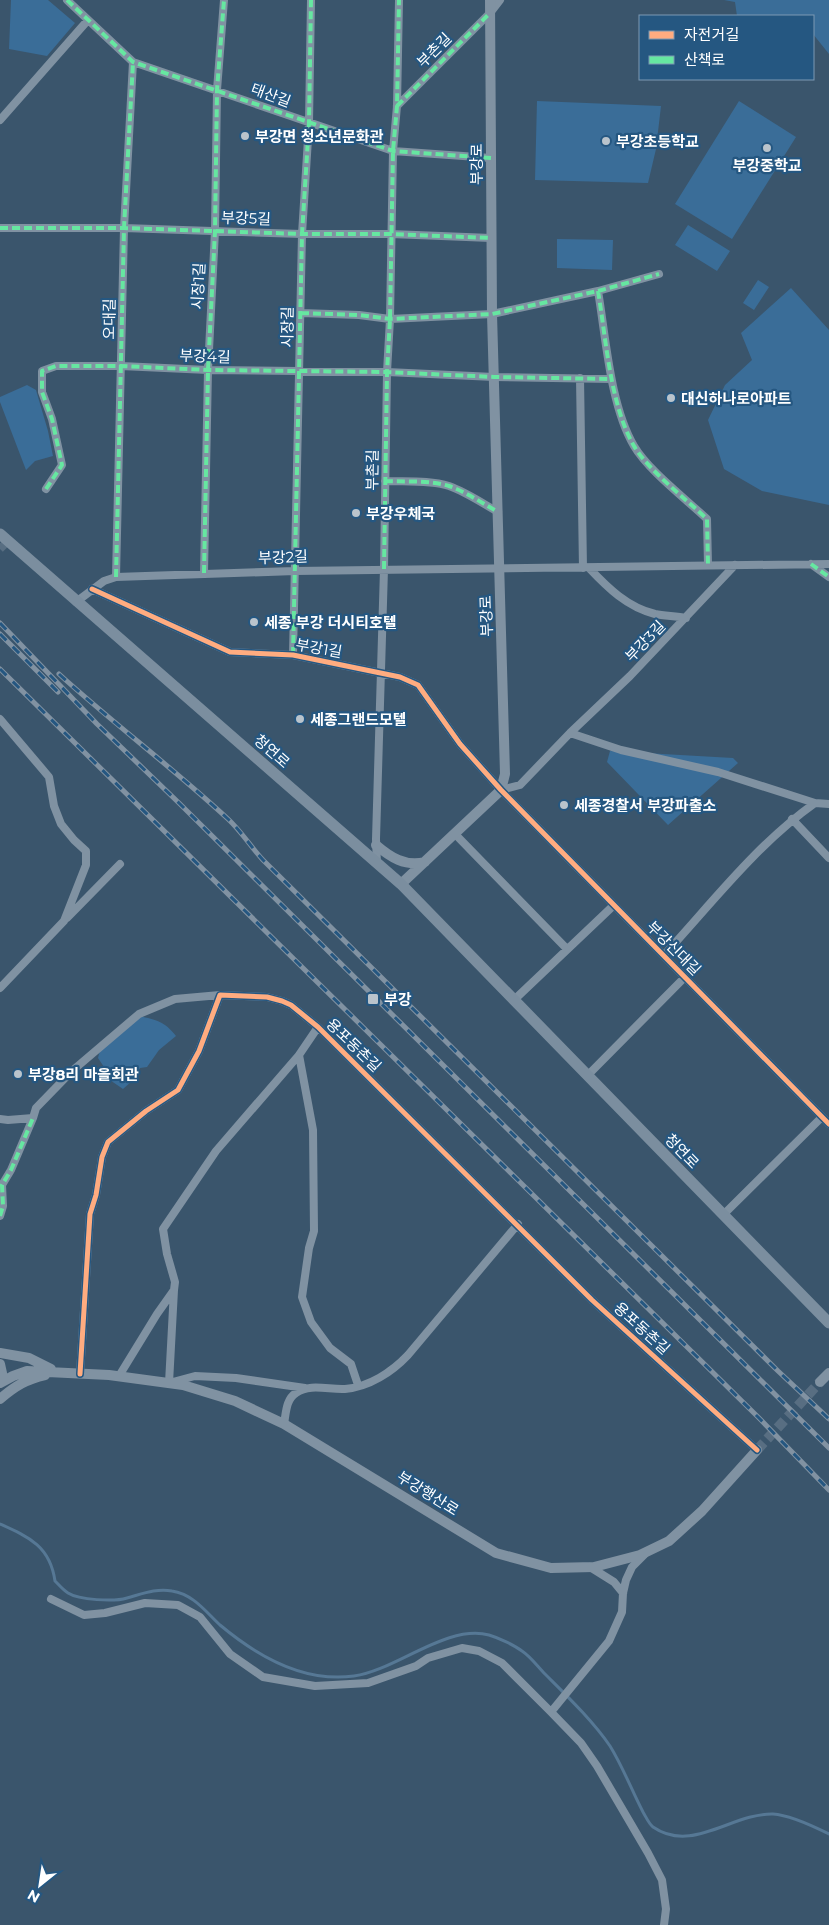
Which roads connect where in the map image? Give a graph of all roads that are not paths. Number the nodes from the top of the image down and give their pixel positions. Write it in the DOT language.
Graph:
graph roads {
  1 [pos="67,0"];
  2 [pos="224,0"];
  3 [pos="311,0"];
  4 [pos="399,0"];
  5 [pos="490,0"];
  6 [pos="500,0"];
  7 [pos="490,13"];
  8 [pos="88,20"];
  9 [pos="133,62"];
  10 [pos="217,90"];
  11 [pos="397,106"];
  12 [pos="0,120"];
  13 [pos="308,123"];
  14 [pos="393,151"];
  15 [pos="491,158"];
  16 [pos="0,228"];
  17 [pos="124,228"];
  18 [pos="215,231"];
  19 [pos="302,234"];
  20 [pos="391,234"];
  21 [pos="491,238"];
  22 [pos="659,274"];
  23 [pos="598,290"];
  24 [pos="300,313"];
  25 [pos="492,314"];
  26 [pos="390,319"];
  27 [pos="122,366"];
  28 [pos="208,370"];
  29 [pos="300,370"];
  30 [pos="386,372"];
  31 [pos="494,378"];
  32 [pos="580,378"];
  33 [pos="611,379"];
  34 [pos="385,481"];
  35 [pos="46,489"];
  36 [pos="498,512"];
  37 [pos="0,534"];
  38 [pos="811,564"];
  39 [pos="829,564"];
  40 [pos="708,565"];
  41 [pos="736,565"];
  42 [pos="499,568"];
  43 [pos="586,568"];
  44 [pos="384,569"];
  45 [pos="295,571"];
  46 [pos="204,574"];
  47 [pos="116,577"];
  48 [pos="829,577"];
  49 [pos="92,589"];
  50 [pos="76,602"];
  51 [pos="686,618"];
  52 [pos="293,654"];
  53 [pos="380,673"];
  54 [pos="0,719"];
  55 [pos="570,733"];
  56 [pos="501,790"];
  57 [pos="815,803"];
  58 [pos="829,804"];
  59 [pos="792,819"];
  60 [pos="455,834"];
  61 [pos="376,845"];
  62 [pos="829,858"];
  63 [pos="426,862"];
  64 [pos="120,864"];
  65 [pos="377,864"];
  66 [pos="401,884"];
  67 [pos="613,906"];
  68 [pos="64,921"];
  69 [pos="567,949"];
  70 [pos="664,955"];
  71 [pos="685,977"];
  72 [pos="0,988"];
  73 [pos="220,995"];
  74 [pos="514,1000"];
  75 [pos="318,1027"];
  76 [pos="299,1055"];
  77 [pos="587,1076"];
  78 [pos="822,1117"];
  79 [pos="33,1118"];
  80 [pos="0,1119"];
  81 [pos="829,1124"];
  82 [pos="1,1184"];
  83 [pos="723,1215"];
  84 [pos="0,1216"];
  85 [pos="518,1224"];
  86 [pos="174,1290"];
  87 [pos="829,1323"];
  88 [pos="0,1352"];
  89 [pos="0,1359"];
  90 [pos="0,1364"];
  91 [pos="56,1371"];
  92 [pos="829,1373"];
  93 [pos="80,1374"];
  94 [pos="119,1376"];
  95 [pos="820,1382"];
  96 [pos="0,1383"];
  97 [pos="169,1383"];
  98 [pos="358,1385"];
  99 [pos="305,1388"];
  100 [pos="0,1399"];
  101 [pos="284,1424"];
  102 [pos="757,1450"];
  103 [pos="646,1552"];
  104 [pos="590,1567"];
  105 [pos="623,1593"];
  106 [pos="51,1599"];
  107 [pos="553,1710"];
  108 [pos="664,1925"];
  1 -- 8 [label="street, 태산길"];
  2 -- 10 [label="street, 시장1길"];
  3 -- 13 [label="street, 시장길"];
  4 -- 11 [label="street, 부촌길"];
  5 -- 7 [label="street, 부강로"];
  6 -- 7 [label="street"];
  7 -- 11 [label="street, 부촌길"];
  7 -- 15 [label="street, 부강로"];
  8 -- 9 [label="street, 태산길"];
  8 -- 12 [label="street"];
  9 -- 10 [label="street, 태산길"];
  9 -- 17 [label="street, 오대길"];
  10 -- 13 [label="street, 태산길"];
  10 -- 18 [label="street, 시장1길"];
  11 -- 14 [label="street, 부촌길"];
  13 -- 14 [label="street, 태산길"];
  13 -- 19 [label="street, 시장길"];
  14 -- 15 [label="street, 태산길"];
  14 -- 20 [label="street, 부촌길"];
  15 -- 21 [label="street, 부강로"];
  16 -- 17 [label="street, 부강5길"];
  17 -- 18 [label="street, 부강5길"];
  17 -- 27 [label="street, 오대길"];
  18 -- 19 [label="street, 부강5길"];
  18 -- 28 [label="street, 시장1길"];
  19 -- 20 [label="street, 부강5길"];
  19 -- 24 [label="street, 시장길"];
  20 -- 21 [label="street, 부강5길"];
  20 -- 26 [label="street, 부촌길"];
  21 -- 25 [label="street, 부강로"];
  22 -- 23 [label="street"];
  23 -- 25 [label="street"];
  23 -- 33 [label="street"];
  24 -- 26 [label="street"];
  24 -- 29 [label="street, 시장길"];
  25 -- 26 [label="street"];
  25 -- 31 [label="street, 부강로"];
  26 -- 30 [label="street, 부촌길"];
  27 -- 28 [label="street, 부강4길"];
  27 -- 35 [label="street, 부강4길"];
  27 -- 47 [label="street, 오대길"];
  28 -- 29 [label="street, 부강4길"];
  28 -- 46 [label="street, 시장1길"];
  29 -- 30 [label="street, 부강4길"];
  29 -- 45 [label="street, 시장길"];
  30 -- 31 [label="street, 부강4길"];
  30 -- 34 [label="street, 부촌길"];
  31 -- 32 [label="street"];
  31 -- 36 [label="street, 부강로"];
  32 -- 33 [label="street"];
  32 -- 43 [label="street"];
  33 -- 40 [label="street"];
  34 -- 36 [label="street"];
  34 -- 44 [label="street, 부촌길"];
  36 -- 42 [label="street, 부강로"];
  37 -- 50 [label="main road, 청연로"];
  38 -- 39 [label="street"];
  38 -- 41 [label="street"];
  38 -- 48 [label="street"];
  40 -- 41 [label="street"];
  40 -- 43 [label="street"];
  41 -- 51 [label="street, 부강3길"];
  42 -- 43 [label="street"];
  42 -- 44 [label="street, 부강2길"];
  42 -- 56 [label="street, 부강로"];
  43 -- 51 [label="street"];
  44 -- 45 [label="street, 부강2길"];
  44 -- 53 [label="street, 부촌길"];
  45 -- 46 [label="street, 부강2길"];
  45 -- 52 [label="street, 시장길"];
  46 -- 47 [label="street, 부강2길"];
  47 -- 49 [label="street, 부강2길"];
  49 -- 50 [label="street, 부강2길"];
  49 -- 52 [label="street, 부강1길"];
  50 -- 65 [label="main road, 청연로"];
  51 -- 55 [label="street, 부강3길"];
  52 -- 53 [label="street, 부강1길"];
  53 -- 56 [label="street, 부강1길"];
  53 -- 61 [label="street, 부촌길"];
  54 -- 68 [label="street"];
  55 -- 56 [label="street"];
  55 -- 57 [label="street"];
  56 -- 60 [label="street"];
  56 -- 67 [label="street, 부강신대길"];
  57 -- 58 [label="street"];
  57 -- 59 [label="street, 부강신대길"];
  59 -- 62 [label="street"];
  59 -- 70 [label="street, 부강신대길"];
  60 -- 63 [label="street"];
  60 -- 69 [label="street"];
  61 -- 63 [label="street"];
  61 -- 65 [label="street, 부촌길"];
  63 -- 66 [label="street"];
  64 -- 68 [label="street"];
  65 -- 66 [label="main road, 청연로"];
  66 -- 74 [label="main road, 청연로"];
  67 -- 69 [label="street"];
  67 -- 70 [label="street, 부강신대길"];
  68 -- 72 [label="street"];
  69 -- 74 [label="street"];
  70 -- 71 [label="street, 부강신대길"];
  71 -- 77 [label="street, 부강신대길"];
  71 -- 78 [label="street, 부강신대길"];
  73 -- 75 [label="street, 용포동촌길"];
  73 -- 79 [label="street, 용포동촌길"];
  73 -- 93 [label="street"];
  74 -- 77 [label="main road, 청연로"];
  75 -- 76 [label="street, 용포동촌길"];
  75 -- 85 [label="street, 용포동촌길"];
  76 -- 86 [label="street, 용포동촌길"];
  76 -- 98 [label="street"];
  77 -- 83 [label="main road, 청연로"];
  78 -- 81 [label="street, 부강신대길"];
  78 -- 83 [label="street"];
  79 -- 80 [label="street"];
  79 -- 82 [label="street, 용포동촌길"];
  82 -- 84 [label="street, 용포동촌길"];
  83 -- 87 [label="main road, 청연로"];
  85 -- 98 [label="street"];
  85 -- 102 [label="street, 용포동촌길"];
  86 -- 94 [label="street"];
  86 -- 97 [label="street, 용포동촌길"];
  88 -- 91 [label="street"];
  89 -- 91 [label="street"];
  90 -- 96 [label="street"];
  91 -- 93 [label="street, 부강행산로"];
  91 -- 96 [label="street"];
  91 -- 100 [label="street"];
  92 -- 95 [label="street"];
  93 -- 94 [label="street, 부강행산로"];
  94 -- 97 [label="street, 부강행산로"];
  97 -- 99 [label="street"];
  97 -- 101 [label="street, 부강행산로"];
  98 -- 99 [label="street"];
  99 -- 101 [label="street"];
  101 -- 104 [label="street, 부강행산로"];
  102 -- 103 [label="street, 부강행산로"];
  103 -- 104 [label="street, 부강행산로"];
  103 -- 105 [label="street"];
  104 -- 105 [label="street"];
  105 -- 107 [label="street"];
  106 -- 107 [label="street"];
  107 -- 108 [label="street"];
}
